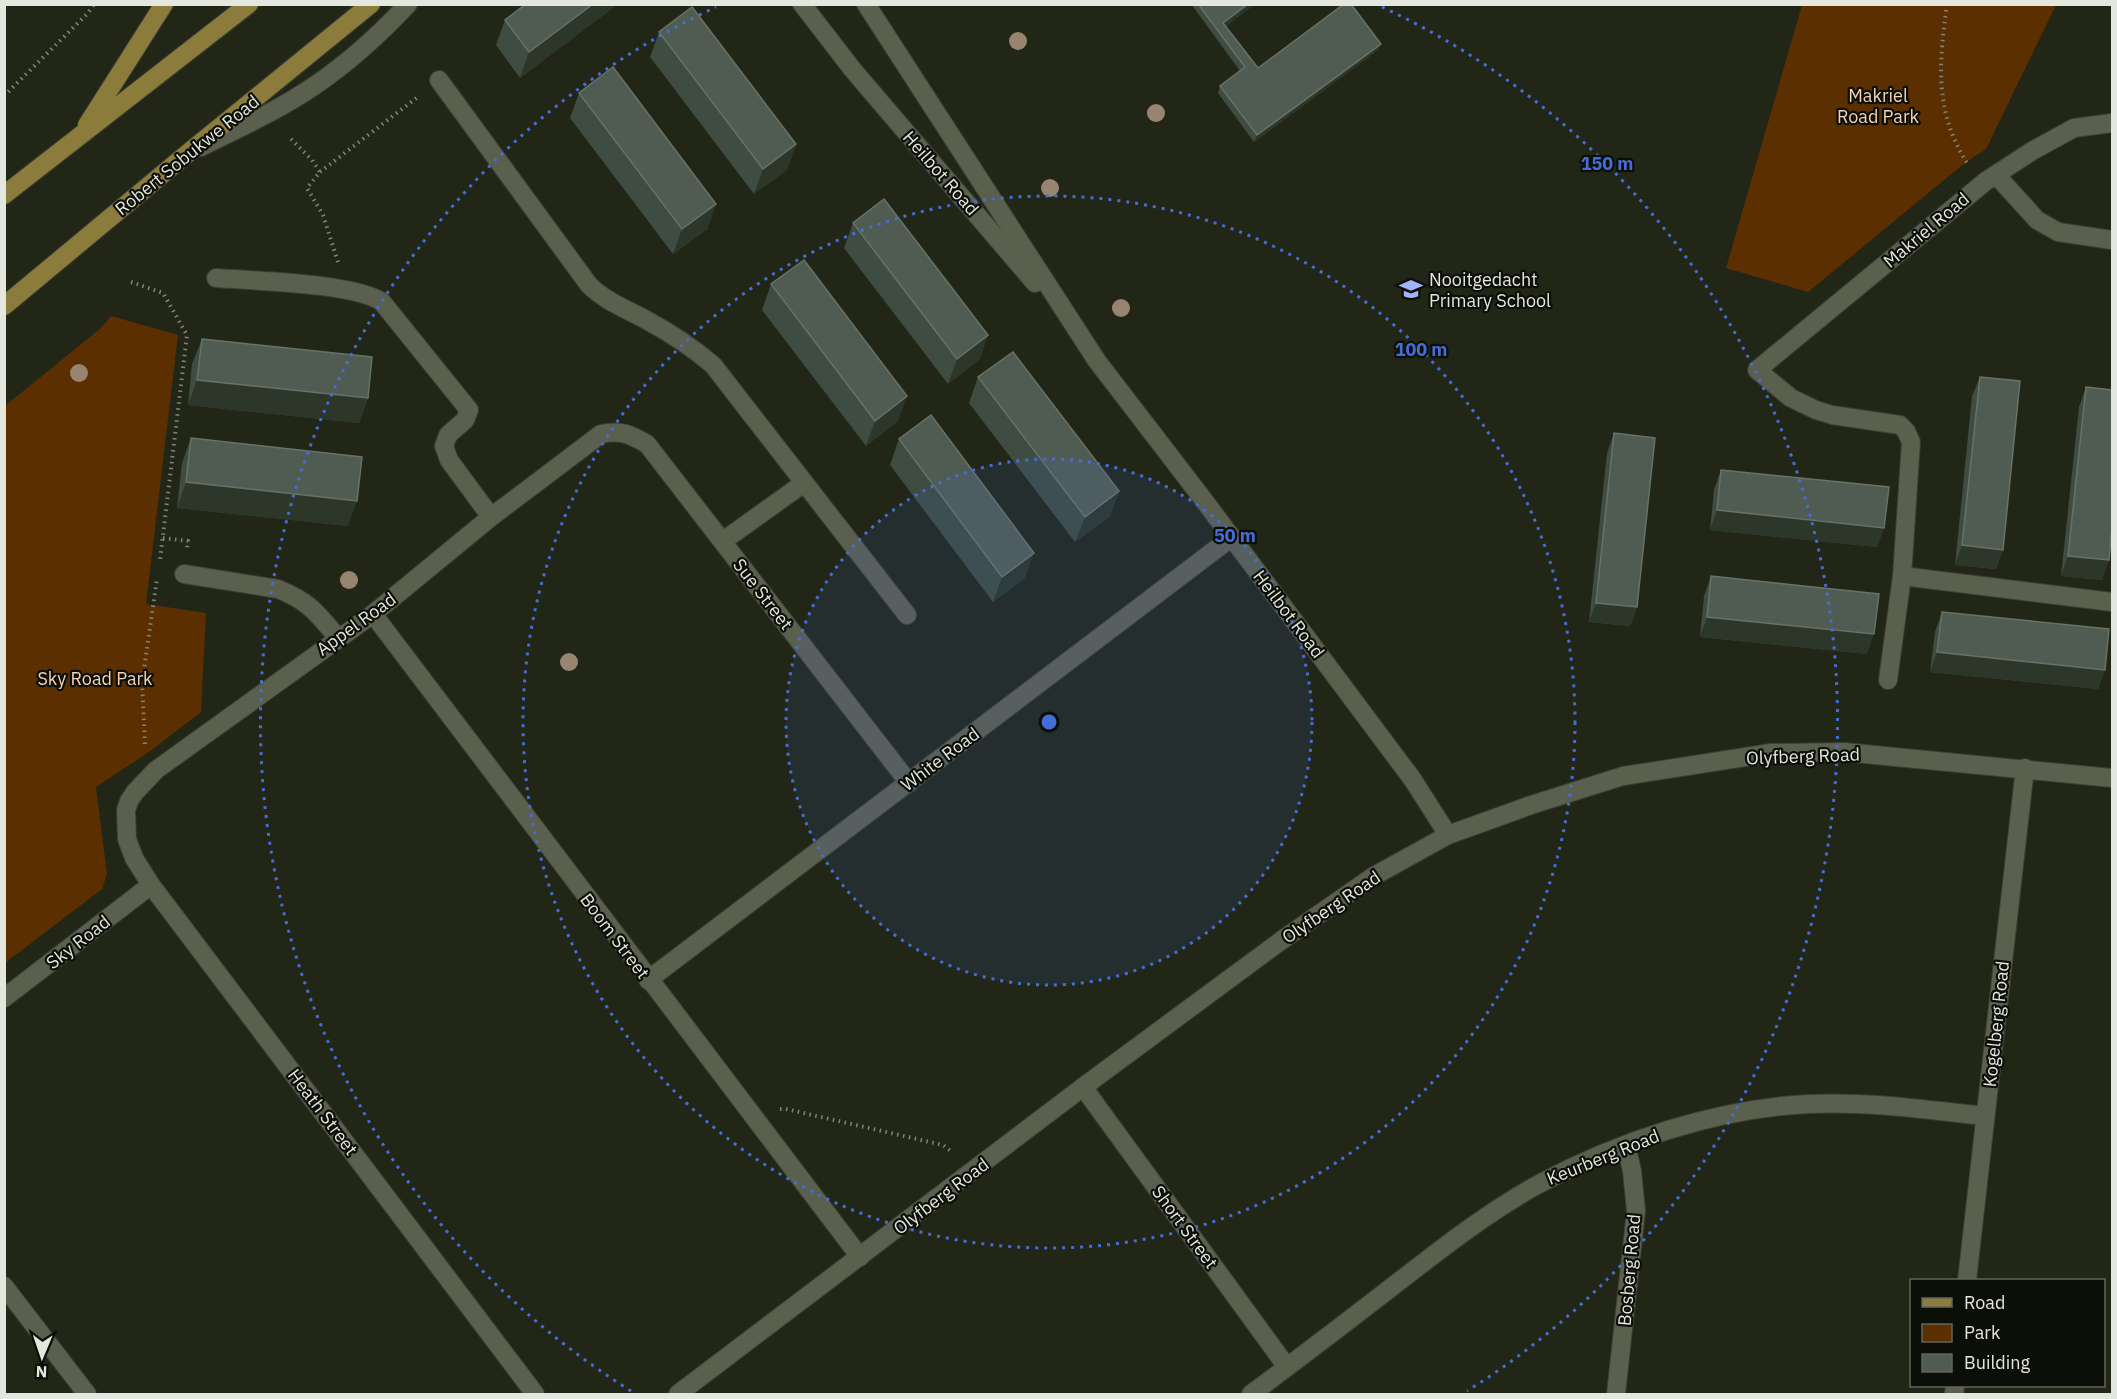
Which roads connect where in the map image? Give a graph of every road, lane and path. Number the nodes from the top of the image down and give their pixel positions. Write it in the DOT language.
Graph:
graph roads {
  1 [pos="94,4"];
  2 [pos="164,4"];
  3 [pos="249,4"];
  4 [pos="371,4"];
  5 [pos="408,4"];
  6 [pos="802,4"];
  7 [pos="866,4"];
  8 [pos="1947,4"];
  9 [pos="439,80"];
  10 [pos="4,96"];
  11 [pos="398,112"];
  12 [pos="2112,123"];
  13 [pos="82,134"];
  14 [pos="291,139"];
  15 [pos="188,153"];
  16 [pos="320,172"];
  17 [pos="1991,178"];
  18 [pos="4,195"];
  19 [pos="2112,240"];
  20 [pos="216,278"];
  21 [pos="131,282"];
  22 [pos="333,288"];
  23 [pos="4,306"];
  24 [pos="1083,339"];
  25 [pos="601,434"];
  26 [pos="804,483"];
  27 [pos="491,517"];
  28 [pos="1232,537"];
  29 [pos="723,541"];
  30 [pos="184,574"];
  31 [pos="1902,576"];
  32 [pos="2112,602"];
  33 [pos="373,614"];
  34 [pos="907,615"];
  35 [pos="338,638"];
  36 [pos="1888,680"];
  37 [pos="2025,768"];
  38 [pos="156,770"];
  39 [pos="2112,778"];
  40 [pos="909,783"];
  41 [pos="126,822"];
  42 [pos="1448,835"];
  43 [pos="151,885"];
  44 [pos="648,980"];
  45 [pos="4,998"];
  46 [pos="1083,1087"];
  47 [pos="750,1113"];
  48 [pos="1985,1116"];
  49 [pos="1626,1145"];
  50 [pos="976,1170"];
  51 [pos="860,1257"];
  52 [pos="1966,1279"];
  53 [pos="4,1286"];
  54 [pos="1287,1367"];
  55 [pos="87,1395"];
  56 [pos="535,1395"];
  57 [pos="678,1395"];
  58 [pos="1251,1395"];
  59 [pos="1616,1395"];
  1 -- 10 [label="path"];
  2 -- 13 [label="main road"];
  3 -- 13 [label="main road"];
  4 -- 15 [label="main road, Robert Sobukwe Road"];
  5 -- 15 [label="street"];
  6 -- 24 [label="street, Heilbot Road"];
  7 -- 24 [label="street, Heilbot Road"];
  8 -- 17 [label="path"];
  9 -- 26 [label="street"];
  11 -- 16 [label="path"];
  12 -- 17 [label="street, Makriel Road"];
  13 -- 18 [label="main road"];
  14 -- 16 [label="path"];
  15 -- 23 [label="main road, Robert Sobukwe Road"];
  16 -- 22 [label="path"];
  17 -- 19 [label="street"];
  17 -- 31 [label="street, Makriel Road"];
  20 -- 22 [label="street"];
  21 -- 38 [label="path"];
  22 -- 27 [label="street"];
  24 -- 28 [label="street, Heilbot Road"];
  25 -- 27 [label="street, Appel Road"];
  25 -- 29 [label="street, Sue Street"];
  26 -- 29 [label="street"];
  26 -- 34 [label="street"];
  27 -- 33 [label="street, Appel Road"];
  28 -- 40 [label="street, White Road"];
  28 -- 42 [label="street, Heilbot Road"];
  29 -- 40 [label="street, Sue Street"];
  30 -- 35 [label="street"];
  31 -- 32 [label="street"];
  31 -- 36 [label="street"];
  33 -- 35 [label="street, Appel Road"];
  33 -- 44 [label="street, Boom Street"];
  35 -- 38 [label="street, Appel Road"];
  37 -- 39 [label="street, Olyfberg Road"];
  37 -- 42 [label="street, Olyfberg Road"];
  37 -- 48 [label="street, Kogelberg Road"];
  38 -- 41 [label="street, Appel Road"];
  40 -- 44 [label="street, White Road"];
  41 -- 43 [label="street, Heath Street"];
  42 -- 46 [label="street, Olyfberg Road"];
  43 -- 45 [label="street, Sky Road"];
  43 -- 56 [label="street, Heath Street"];
  44 -- 47 [label="street, Boom Street"];
  46 -- 50 [label="street, Olyfberg Road"];
  46 -- 54 [label="street, Short Street"];
  47 -- 50 [label="path"];
  47 -- 51 [label="street, Boom Street"];
  48 -- 49 [label="street, Keurberg Road"];
  48 -- 52 [label="street, Kogelberg Road"];
  49 -- 54 [label="street, Keurberg Road"];
  49 -- 59 [label="street, Bosberg Road"];
  50 -- 51 [label="street, Olyfberg Road"];
  51 -- 57 [label="street, Olyfberg Road"];
  53 -- 55 [label="street"];
  54 -- 58 [label="street, Keurberg Road"];
}
